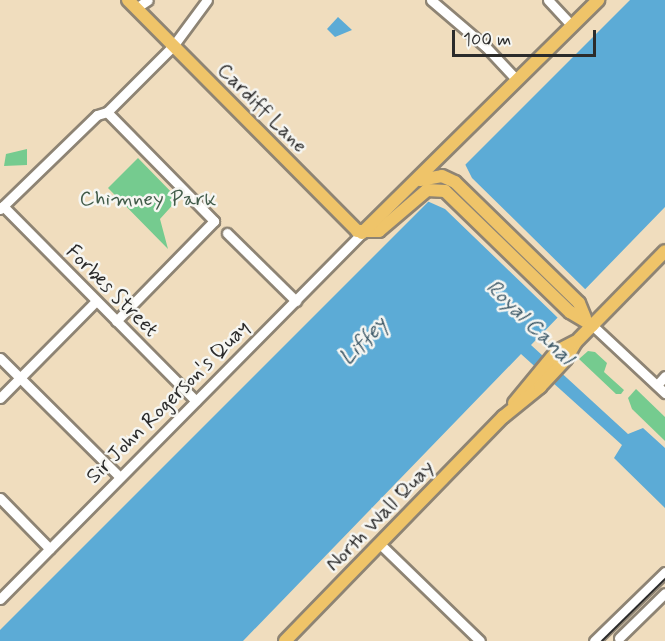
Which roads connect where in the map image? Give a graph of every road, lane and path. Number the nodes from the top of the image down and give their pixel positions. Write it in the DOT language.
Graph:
graph roads {
  1 [pos="148,0"];
  2 [pos="207,0"];
  3 [pos="431,0"];
  4 [pos="548,0"];
  5 [pos="598,0"];
  6 [pos="132,4"];
  7 [pos="572,26"];
  8 [pos="173,46"];
  9 [pos="517,80"];
  10 [pos="107,112"];
  11 [pos="415,182"];
  12 [pos="1,207"];
  13 [pos="227,233"];
  14 [pos="362,233"];
  15 [pos="665,251"];
  16 [pos="96,301"];
  17 [pos="296,301"];
  18 [pos="574,307"];
  19 [pos="116,321"];
  20 [pos="589,322"];
  21 [pos="0,358"];
  22 [pos="665,376"];
  23 [pos="20,378"];
  24 [pos="657,385"];
  25 [pos="665,393"];
  26 [pos="0,398"];
  27 [pos="195,401"];
  28 [pos="120,477"];
  29 [pos="0,498"];
  30 [pos="380,544"];
  31 [pos="50,549"];
  32 [pos="665,572"];
  33 [pos="665,593"];
  34 [pos="0,599"];
  35 [pos="619,638"];
  36 [pos="285,641"];
  37 [pos="480,641"];
  38 [pos="594,641"];
  1 -- 6 [label="street"];
  2 -- 8 [label="street"];
  3 -- 9 [label="street"];
  4 -- 7 [label="street"];
  5 -- 7 [label="main road, Sir John Rogerson's Quay"];
  6 -- 8 [label="main road, Cardiff Lane"];
  7 -- 9 [label="main road, Sir John Rogerson's Quay"];
  8 -- 10 [label="street"];
  8 -- 14 [label="main road, Cardiff Lane"];
  9 -- 11 [label="main road, Sir John Rogerson's Quay"];
  10 -- 12 [label="street"];
  10 -- 19 [label="street"];
  11 -- 14 [label="main road, Sir John Rogerson's Quay"];
  11 -- 18 [label="main road"];
  12 -- 16 [label="street, Forbes Street"];
  13 -- 17 [label="street"];
  14 -- 17 [label="street, Sir John Rogerson's Quay"];
  14 -- 18 [label="main road, Sir John Rogerson's Quay"];
  15 -- 20 [label="main road"];
  16 -- 19 [label="street, Forbes Street"];
  16 -- 23 [label="street"];
  17 -- 27 [label="street, Sir John Rogerson's Quay"];
  18 -- 20 [label="main road"];
  19 -- 27 [label="street, Forbes Street"];
  20 -- 24 [label="street"];
  20 -- 30 [label="main road, North Wall Quay"];
  21 -- 23 [label="street"];
  22 -- 24 [label="street"];
  23 -- 26 [label="street"];
  23 -- 28 [label="street"];
  24 -- 25 [label="street"];
  27 -- 28 [label="street, Sir John Rogerson's Quay"];
  28 -- 31 [label="street, Sir John Rogerson's Quay"];
  29 -- 31 [label="street"];
  30 -- 36 [label="main road, North Wall Quay"];
  30 -- 37 [label="street"];
  31 -- 34 [label="street, Sir John Rogerson's Quay"];
  32 -- 38 [label="street"];
  33 -- 35 [label="street"];
}
